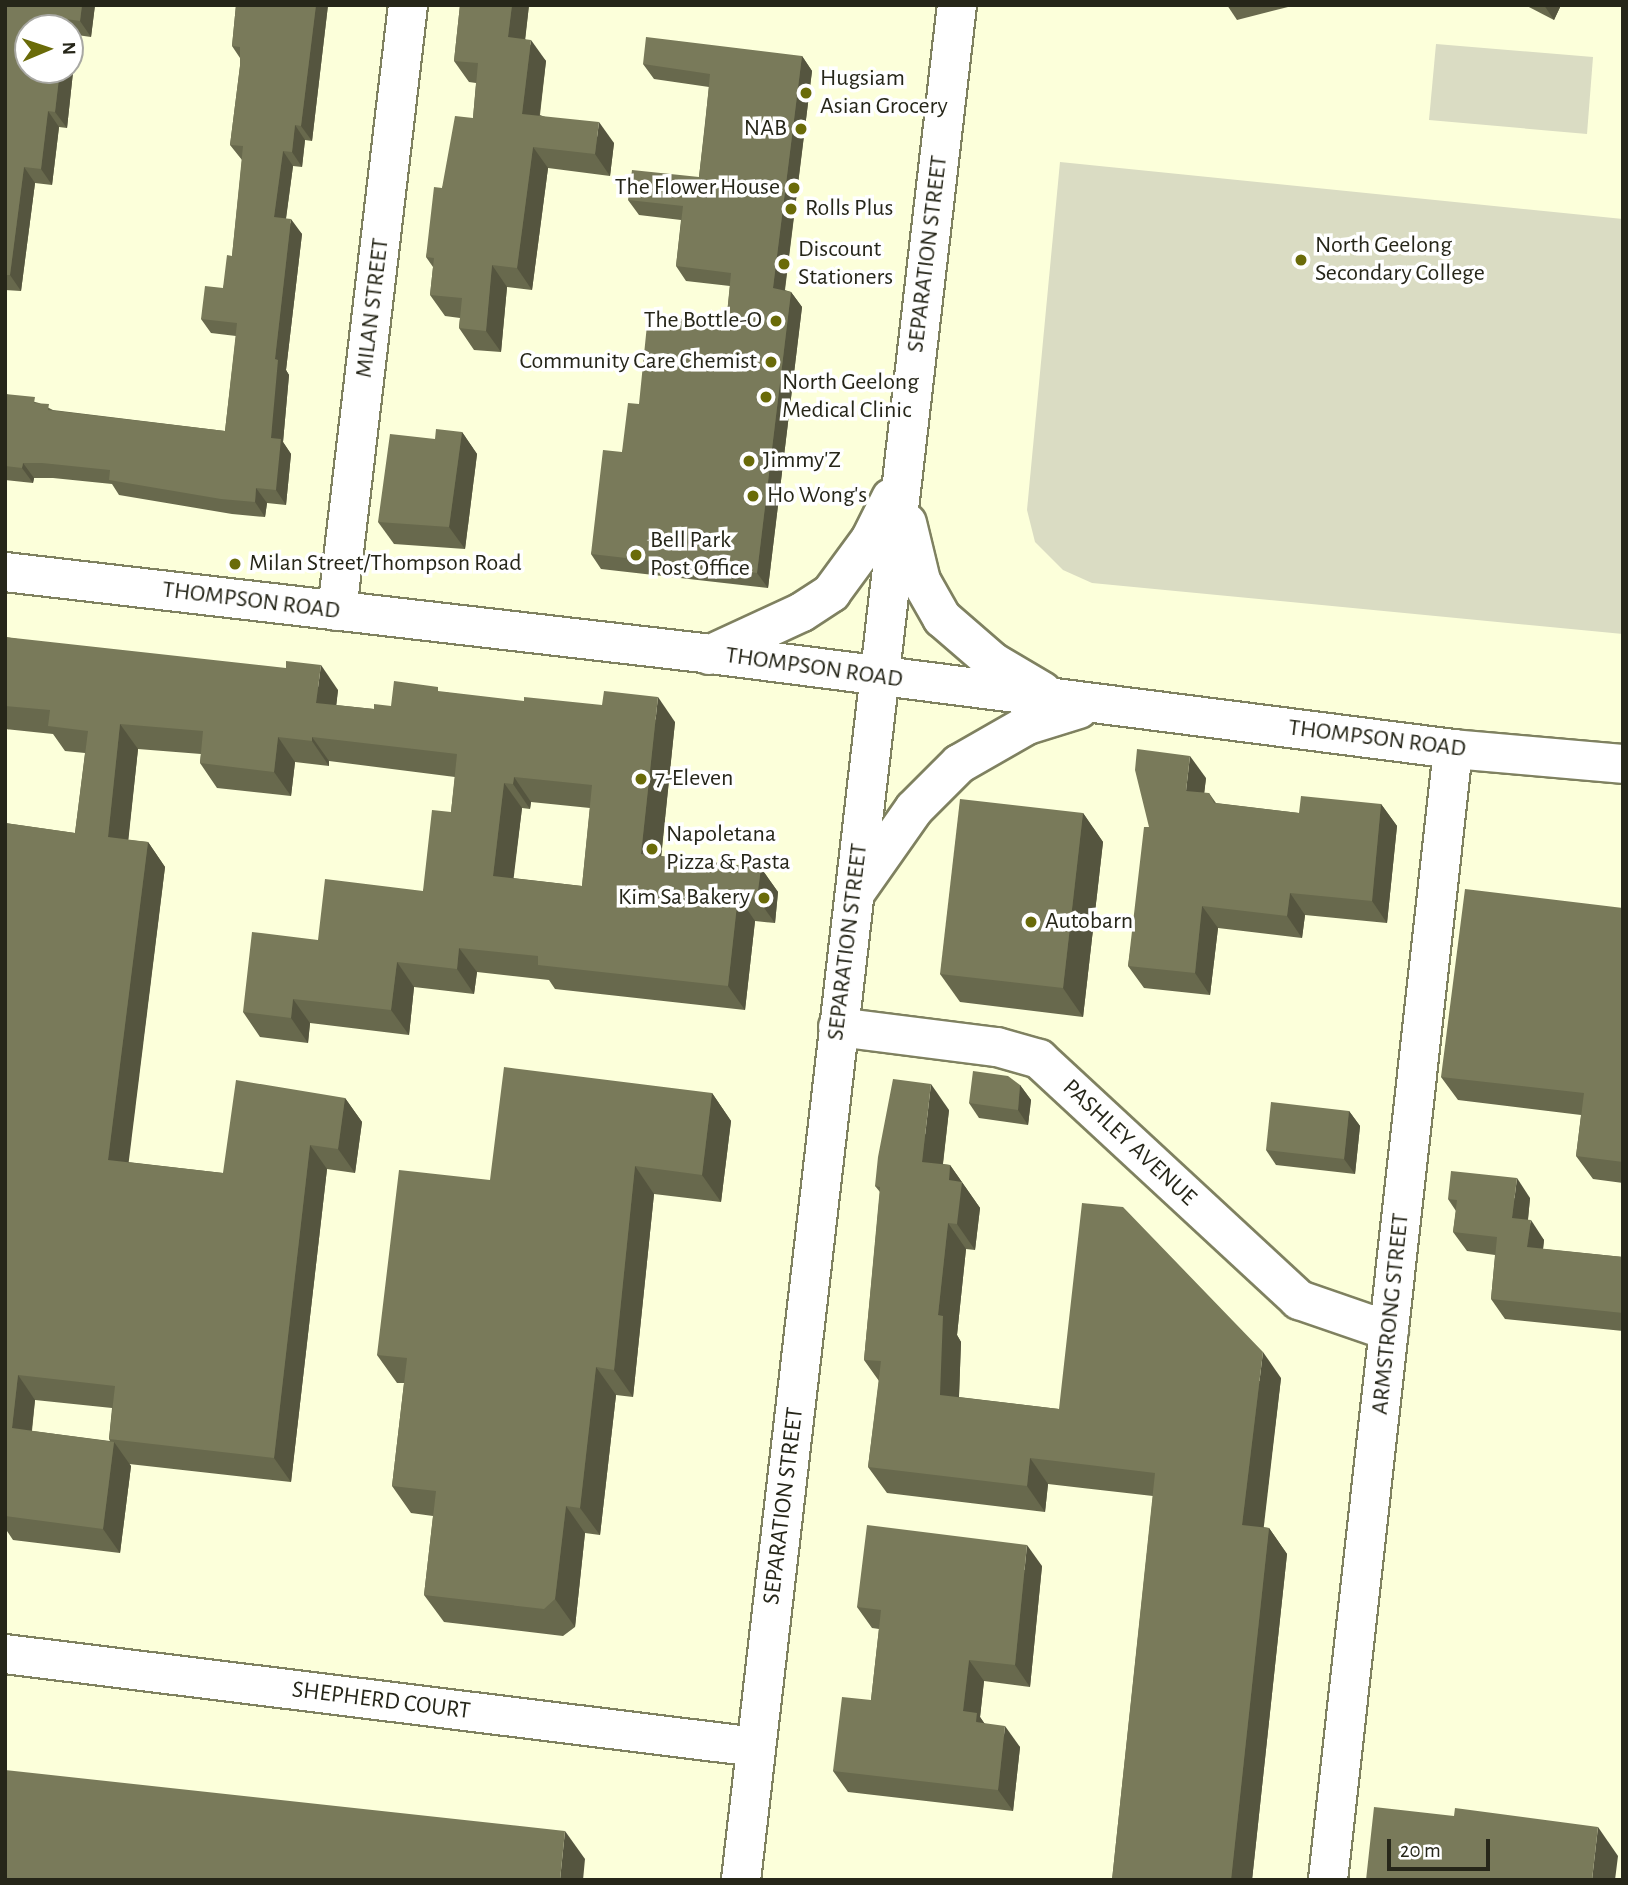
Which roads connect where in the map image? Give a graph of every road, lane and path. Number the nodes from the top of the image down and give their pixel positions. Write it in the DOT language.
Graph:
graph roads {
  1 [pos="408,5"];
  2 [pos="957,5"];
  3 [pos="902,479"];
  4 [pos="5,572"];
  5 [pos="337,611"];
  6 [pos="709,654"];
  7 [pos="879,677"];
  8 [pos="1055,699"];
  9 [pos="1095,704"];
  10 [pos="1453,749"];
  11 [pos="1623,764"];
  12 [pos="854,895"];
  13 [pos="838,1027"];
  14 [pos="1389,1331"];
  15 [pos="5,1654"];
  16 [pos="756,1747"];
  17 [pos="741,1880"];
  18 [pos="1328,1880"];
  1 -- 5 [label="main road, MILAN STREET"];
  2 -- 3 [label="main road, SEPARATION STREET"];
  3 -- 6 [label="main road"];
  3 -- 7 [label="main road, SEPARATION STREET"];
  3 -- 8 [label="main road"];
  4 -- 5 [label="main road, THOMPSON ROAD"];
  5 -- 6 [label="main road, THOMPSON ROAD"];
  6 -- 7 [label="main road, THOMPSON ROAD"];
  7 -- 8 [label="main road, THOMPSON ROAD"];
  7 -- 12 [label="main road, SEPARATION STREET"];
  8 -- 9 [label="main road, THOMPSON ROAD"];
  9 -- 10 [label="main road, THOMPSON ROAD"];
  9 -- 12 [label="main road"];
  10 -- 11 [label="main road, THOMPSON ROAD"];
  10 -- 14 [label="main road, ARMSTRONG STREET"];
  12 -- 13 [label="main road, SEPARATION STREET"];
  13 -- 14 [label="main road, PASHLEY AVENUE"];
  13 -- 16 [label="main road, SEPARATION STREET"];
  14 -- 18 [label="main road, ARMSTRONG STREET"];
  15 -- 16 [label="main road, SHEPHERD COURT"];
  16 -- 17 [label="main road, SEPARATION STREET"];
}
